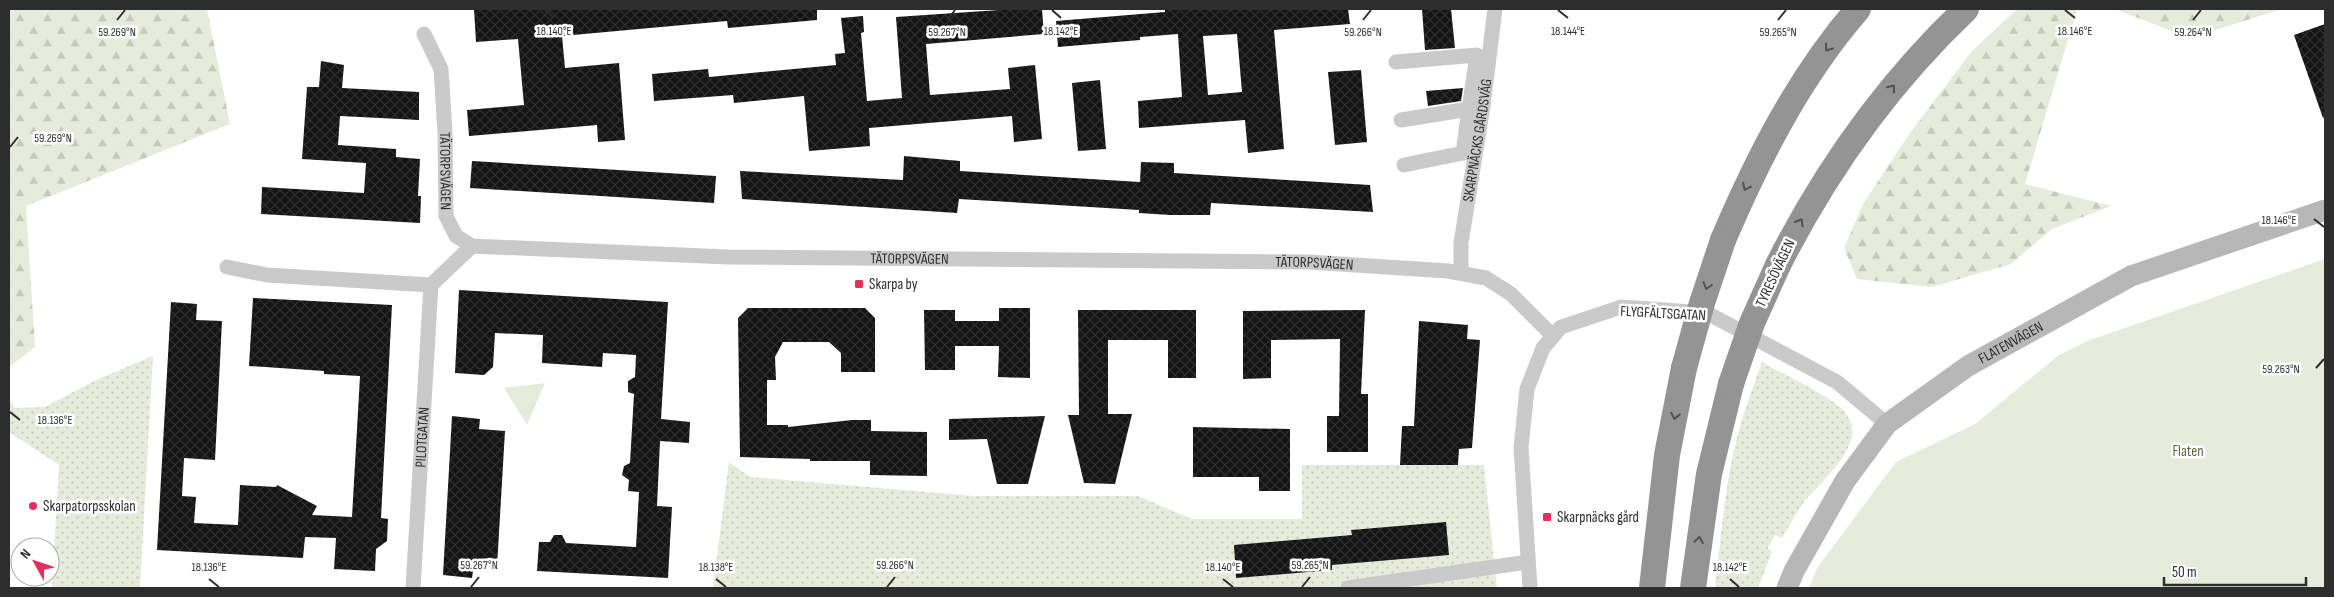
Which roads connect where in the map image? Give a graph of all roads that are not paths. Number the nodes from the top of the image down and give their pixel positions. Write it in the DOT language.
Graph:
graph roads {
  1 [pos="1494,9"];
  2 [pos="1858,9"];
  3 [pos="1966,9"];
  4 [pos="424,34"];
  5 [pos="1396,62"];
  6 [pos="1468,109"];
  7 [pos="1401,120"];
  8 [pos="1404,165"];
  9 [pos="2325,210"];
  10 [pos="472,246"];
  11 [pos="227,267"];
  12 [pos="1461,273"];
  13 [pos="431,285"];
  14 [pos="1553,336"];
  15 [pos="1887,424"];
  16 [pos="1528,562"];
  17 [pos="413,588"];
  18 [pos="1348,588"];
  19 [pos="1530,588"];
  20 [pos="1652,588"];
  21 [pos="1693,588"];
  22 [pos="1787,588"];
  1 -- 12 [label="street, SKARPNÄCKS GÅRDSVÄG"];
  2 -- 20 [label="highway, one-way, bridge"];
  21 -- 3 [label="highway, TYRESÖVÄGEN, one-way, bridge"];
  4 -- 10 [label="street, TÄTORPSVÄGEN"];
  5 -- 6 [label="street"];
  6 -- 7 [label="street"];
  6 -- 8 [label="street"];
  9 -- 15 [label="street, FLATENVÄGEN"];
  10 -- 12 [label="street, TÄTORPSVÄGEN"];
  10 -- 13 [label="street"];
  11 -- 13 [label="street"];
  12 -- 14 [label="street, TÄTORPSVÄGEN"];
  13 -- 17 [label="street, PILOTGATAN"];
  14 -- 15 [label="street, FLYGFÄLTSGATAN"];
  14 -- 16 [label="street, FLYGFÄLTSGATAN"];
  15 -- 22 [label="street, FLATENVÄGEN"];
  16 -- 18 [label="street"];
  16 -- 19 [label="street, FLYGFÄLTSGATAN"];
}
